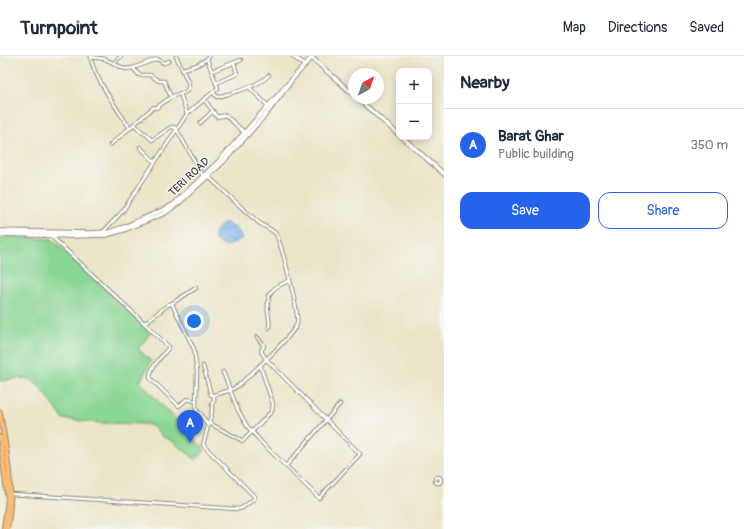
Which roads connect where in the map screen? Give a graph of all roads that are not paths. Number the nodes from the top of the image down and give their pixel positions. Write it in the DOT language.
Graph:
graph roads {
  1 [pos="91,56"];
  2 [pos="121,56"];
  3 [pos="176,56"];
  4 [pos="293,56"];
  5 [pos="208,57"];
  6 [pos="313,57"];
  7 [pos="241,60"];
  8 [pos="168,61"];
  9 [pos="114,63"];
  10 [pos="234,63"];
  11 [pos="305,65"];
  12 [pos="133,68"];
  13 [pos="183,70"];
  14 [pos="212,72"];
  15 [pos="269,75"];
  16 [pos="216,82"];
  17 [pos="291,82"];
  18 [pos="249,87"];
  19 [pos="348,89"];
  20 [pos="213,92"];
  21 [pos="180,93"];
  22 [pos="171,97"];
  23 [pos="204,99"];
  24 [pos="364,104"];
  25 [pos="268,106"];
  26 [pos="213,112"];
  27 [pos="187,114"];
  28 [pos="200,122"];
  29 [pos="134,124"];
  30 [pos="130,128"];
  31 [pos="177,130"];
  32 [pos="244,132"];
  33 [pos="396,132"];
  34 [pos="248,135"];
  35 [pos="405,140"];
  36 [pos="110,145"];
  37 [pos="140,147"];
  38 [pos="155,162"];
  39 [pos="444,174"];
  40 [pos="203,176"];
  41 [pos="208,176"];
  42 [pos="199,182"];
  43 [pos="0,230"];
  44 [pos="103,232"];
  45 [pos="0,234"];
  46 [pos="51,236"];
  47 [pos="100,236"];
  48 [pos="289,281"];
  49 [pos="196,288"];
  50 [pos="171,304"];
  51 [pos="144,323"];
  52 [pos="269,328"];
  53 [pos="257,337"];
  54 [pos="266,359"];
  55 [pos="260,365"];
  56 [pos="204,366"];
  57 [pos="224,372"];
  58 [pos="231,390"];
  59 [pos="213,395"];
  60 [pos="195,401"];
  61 [pos="340,404"];
  62 [pos="0,412"];
  63 [pos="326,420"];
  64 [pos="209,425"];
  65 [pos="252,432"];
  66 [pos="0,437"];
  67 [pos="286,466"];
  68 [pos="11,494"];
  69 [pos="5,529"];
  1 -- 9 [label="street"];
  1 -- 30 [label="street"];
  2 -- 9 [label="street"];
  3 -- 13 [label="street"];
  4 -- 11 [label="street"];
  5 -- 13 [label="street"];
  5 -- 14 [label="street"];
  6 -- 11 [label="street, TERI ROAD"];
  6 -- 19 [label="street"];
  7 -- 10 [label="street"];
  8 -- 12 [label="street"];
  9 -- 12 [label="street"];
  10 -- 14 [label="street"];
  10 -- 16 [label="street"];
  11 -- 17 [label="street, TERI ROAD"];
  12 -- 22 [label="street"];
  13 -- 21 [label="street"];
  14 -- 16 [label="street"];
  15 -- 18 [label="street"];
  16 -- 20 [label="street"];
  17 -- 25 [label="street, TERI ROAD"];
  17 -- 34 [label="street"];
  18 -- 20 [label="street"];
  18 -- 25 [label="street"];
  20 -- 23 [label="street"];
  21 -- 22 [label="street"];
  21 -- 27 [label="street"];
  22 -- 29 [label="street"];
  23 -- 26 [label="street"];
  23 -- 27 [label="street"];
  24 -- 33 [label="street"];
  25 -- 32 [label="street, TERI ROAD"];
  26 -- 28 [label="street"];
  26 -- 32 [label="street"];
  27 -- 31 [label="street"];
  29 -- 30 [label="street"];
  29 -- 31 [label="street"];
  30 -- 36 [label="street"];
  31 -- 38 [label="street"];
  31 -- 40 [label="street"];
  32 -- 34 [label="street"];
  32 -- 40 [label="street, TERI ROAD"];
  34 -- 41 [label="street"];
  35 -- 39 [label="street"];
  37 -- 38 [label="street"];
  38 -- 44 [label="street"];
  40 -- 42 [label="street, TERI ROAD"];
  41 -- 42 [label="street"];
  41 -- 48 [label="street"];
  42 -- 44 [label="street, TERI ROAD"];
  42 -- 47 [label="street"];
  43 -- 44 [label="street, TERI ROAD"];
  44 -- 47 [label="street"];
  45 -- 46 [label="street"];
  46 -- 47 [label="street"];
  46 -- 51 [label="street"];
  48 -- 52 [label="street"];
  48 -- 54 [label="street"];
  49 -- 50 [label="street"];
  50 -- 51 [label="street"];
  50 -- 60 [label="street"];
  51 -- 60 [label="street"];
  53 -- 54 [label="street"];
  54 -- 55 [label="street"];
  54 -- 63 [label="street"];
  55 -- 58 [label="street"];
  55 -- 65 [label="street"];
  56 -- 59 [label="street"];
  57 -- 58 [label="street"];
  58 -- 59 [label="street"];
  58 -- 65 [label="street"];
  59 -- 64 [label="street"];
  60 -- 64 [label="street"];
  61 -- 63 [label="street"];
  62 -- 68 [label="main road"];
  63 -- 67 [label="street"];
  63 -- 67 [label="street"];
  64 -- 65 [label="street"];
  64 -- 68 [label="street"];
  65 -- 67 [label="street"];
  66 -- 69 [label="main road"];
  68 -- 69 [label="main road"];
}
